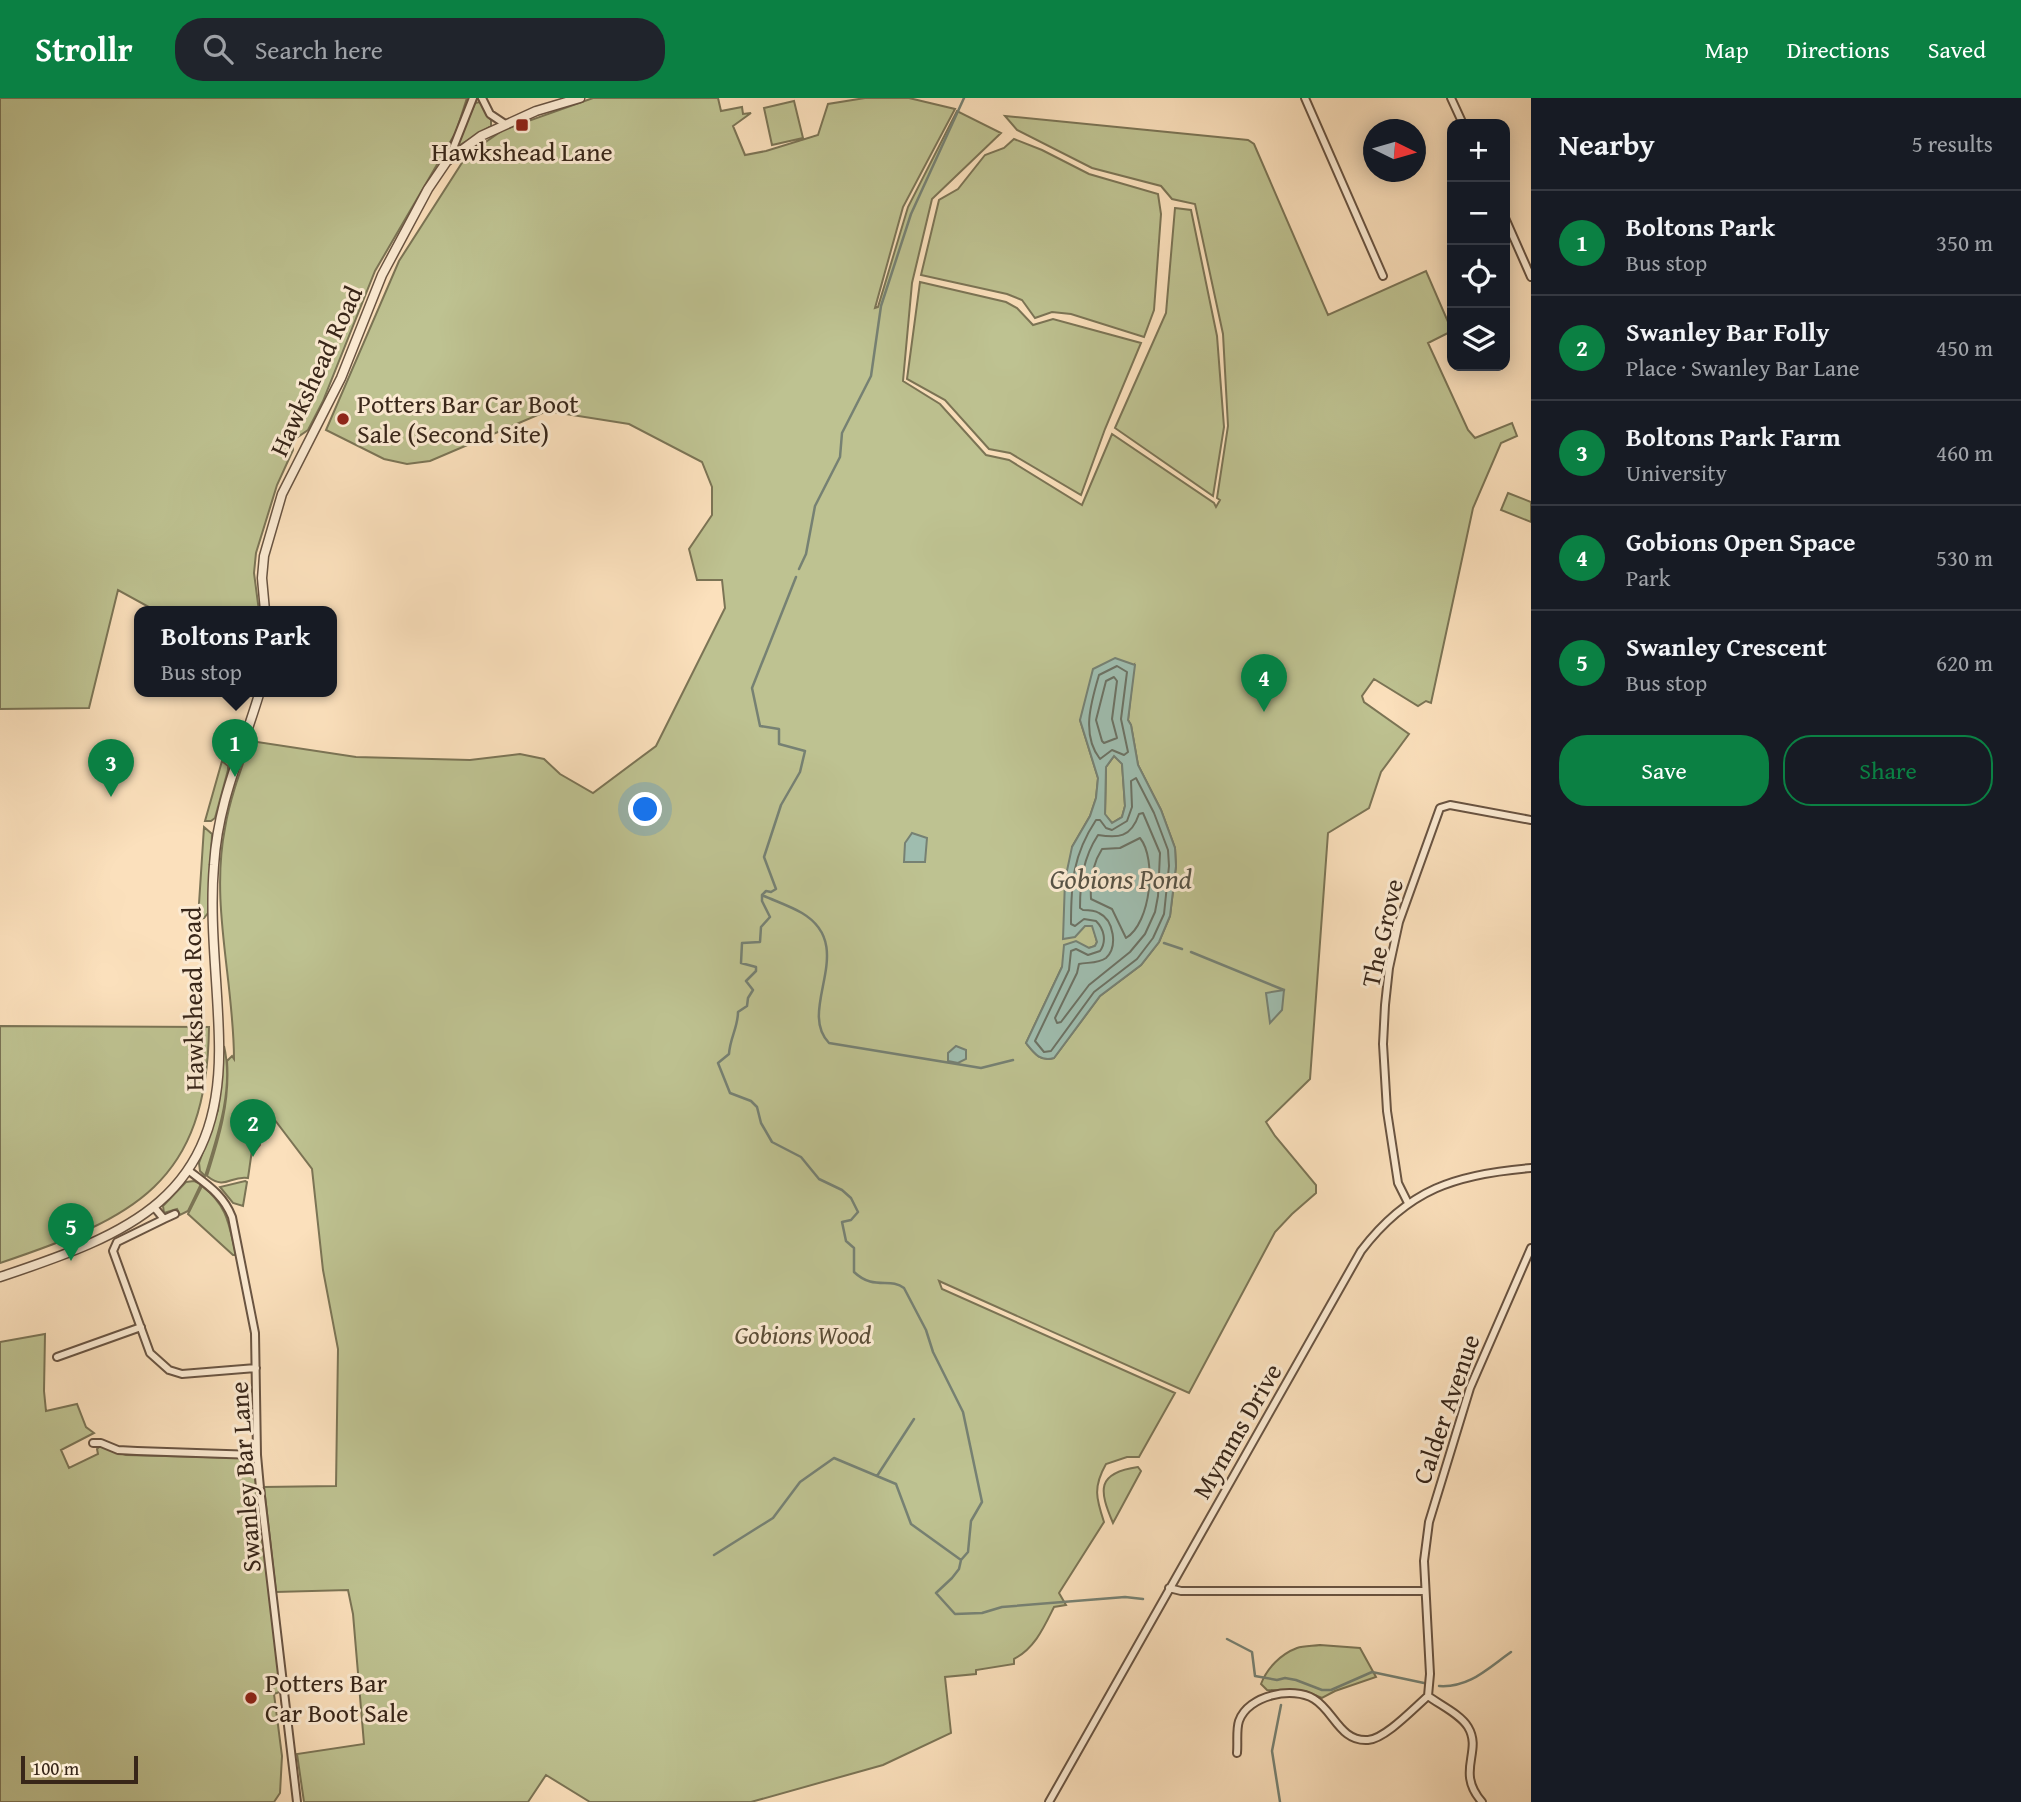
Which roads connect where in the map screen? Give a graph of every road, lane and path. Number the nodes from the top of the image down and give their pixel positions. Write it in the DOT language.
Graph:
graph roads {
  1 [pos="473,98"];
  2 [pos="482,98"];
  3 [pos="580,98"];
  4 [pos="1305,98"];
  5 [pos="1451,98"];
  6 [pos="1461,119"];
  7 [pos="505,124"];
  8 [pos="447,161"];
  9 [pos="1510,229"];
  10 [pos="1383,276"];
  11 [pos="1531,276"];
  12 [pos="265,606"];
  13 [pos="258,697"];
  14 [pos="1531,820"];
  15 [pos="1531,1168"];
  16 [pos="188,1170"];
  17 [pos="1408,1203"];
  18 [pos="155,1207"];
  19 [pos="175,1214"];
  20 [pos="164,1219"];
  21 [pos="1531,1248"];
  22 [pos="0,1277"];
  23 [pos="141,1327"];
  24 [pos="57,1357"];
  25 [pos="256,1368"];
  26 [pos="93,1443"];
  27 [pos="257,1455"];
  28 [pos="1170,1588"];
  29 [pos="1425,1591"];
  30 [pos="1428,1696"];
  31 [pos="1237,1753"];
  32 [pos="297,1802"];
  33 [pos="1049,1802"];
  34 [pos="1482,1802"];
  1 -- 8 [label="street"];
  2 -- 7 [label="street"];
  3 -- 7 [label="street, Hawkshead Road"];
  4 -- 10 [label="street"];
  5 -- 6 [label="street"];
  7 -- 8 [label="street, Hawkshead Road"];
  8 -- 12 [label="street, Hawkshead Road"];
  9 -- 11 [label="street"];
  13 -- 16 [label="street, Hawkshead Road"];
  14 -- 17 [label="street, The Grove"];
  15 -- 17 [label="street, Mymms Drive"];
  16 -- 18 [label="street, Hawkshead Road"];
  16 -- 25 [label="street, Swanley Bar Lane"];
  17 -- 28 [label="street, Mymms Drive"];
  18 -- 20 [label="street"];
  18 -- 22 [label="street, Hawkshead Road"];
  19 -- 20 [label="street"];
  20 -- 23 [label="street"];
  21 -- 29 [label="street, Calder Avenue"];
  23 -- 24 [label="street"];
  23 -- 25 [label="street"];
  25 -- 27 [label="street, Swanley Bar Lane"];
  26 -- 27 [label="street"];
  27 -- 32 [label="street, Swanley Bar Lane"];
  28 -- 29 [label="street"];
  28 -- 33 [label="street, Mymms Drive"];
  29 -- 30 [label="street, Calder Avenue"];
  30 -- 31 [label="street"];
  30 -- 34 [label="street"];
}
